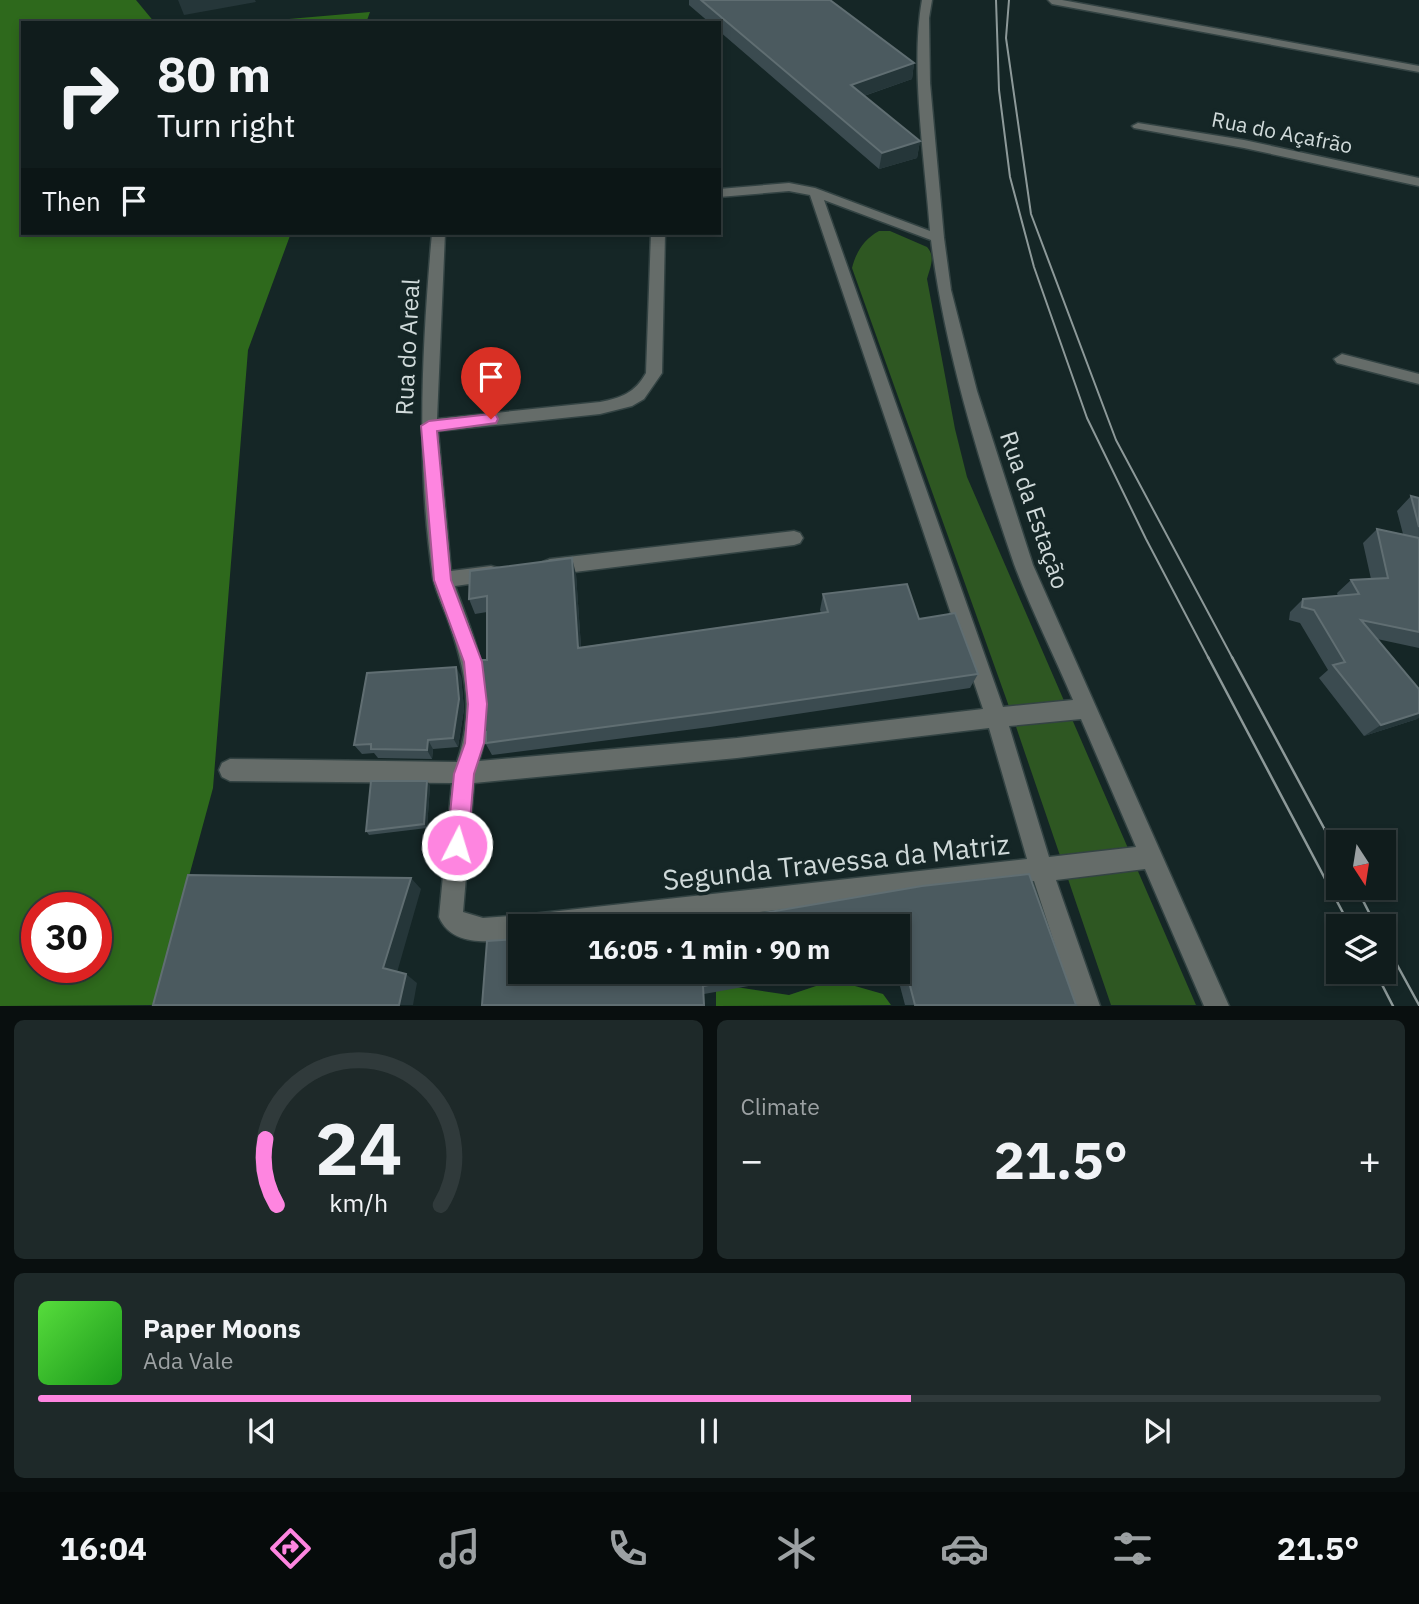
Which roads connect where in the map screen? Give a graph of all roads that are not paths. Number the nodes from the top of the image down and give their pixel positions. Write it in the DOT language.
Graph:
graph roads {
  1 [pos="927,0"];
  2 [pos="1052,1"];
  3 [pos="1419,69"];
  4 [pos="1138,127"];
  5 [pos="1419,182"];
  6 [pos="815,192"];
  7 [pos="721,193"];
  8 [pos="438,235"];
  9 [pos="658,235"];
  10 [pos="937,238"];
  11 [pos="1342,359"];
  12 [pos="1419,379"];
  13 [pos="429,426"];
  14 [pos="794,538"];
  15 [pos="537,568"];
  16 [pos="510,572"];
  17 [pos="443,580"];
  18 [pos="1086,709"];
  19 [pos="996,717"];
  20 [pos="230,770"];
  21 [pos="464,774"];
  22 [pos="1153,856"];
  23 [pos="1041,869"];
  24 [pos="634,914"];
  25 [pos="508,927"];
  26 [pos="1088,1006"];
  27 [pos="1217,1006"];
  1 -- 10 [label="street, Rua da Estação"];
  2 -- 3 [label="street"];
  4 -- 5 [label="street, Rua do Açafrão"];
  6 -- 7 [label="street"];
  6 -- 10 [label="street"];
  6 -- 19 [label="street"];
  8 -- 13 [label="street, Rua do Areal"];
  9 -- 13 [label="street"];
  10 -- 18 [label="street, Rua da Estação"];
  11 -- 12 [label="street"];
  13 -- 17 [label="street, Rua do Areal"];
  14 -- 15 [label="street"];
  16 -- 17 [label="street"];
  17 -- 21 [label="street, Rua do Areal"];
  18 -- 19 [label="street"];
  18 -- 22 [label="street, Rua da Estação"];
  19 -- 21 [label="street"];
  19 -- 23 [label="street"];
  20 -- 21 [label="street"];
  21 -- 25 [label="street, Rua do Areal"];
  22 -- 23 [label="street, Segunda Travessa da Matriz"];
  22 -- 27 [label="street, Rua da Estação"];
  23 -- 24 [label="street, Segunda Travessa da Matriz"];
  23 -- 26 [label="street"];
}
